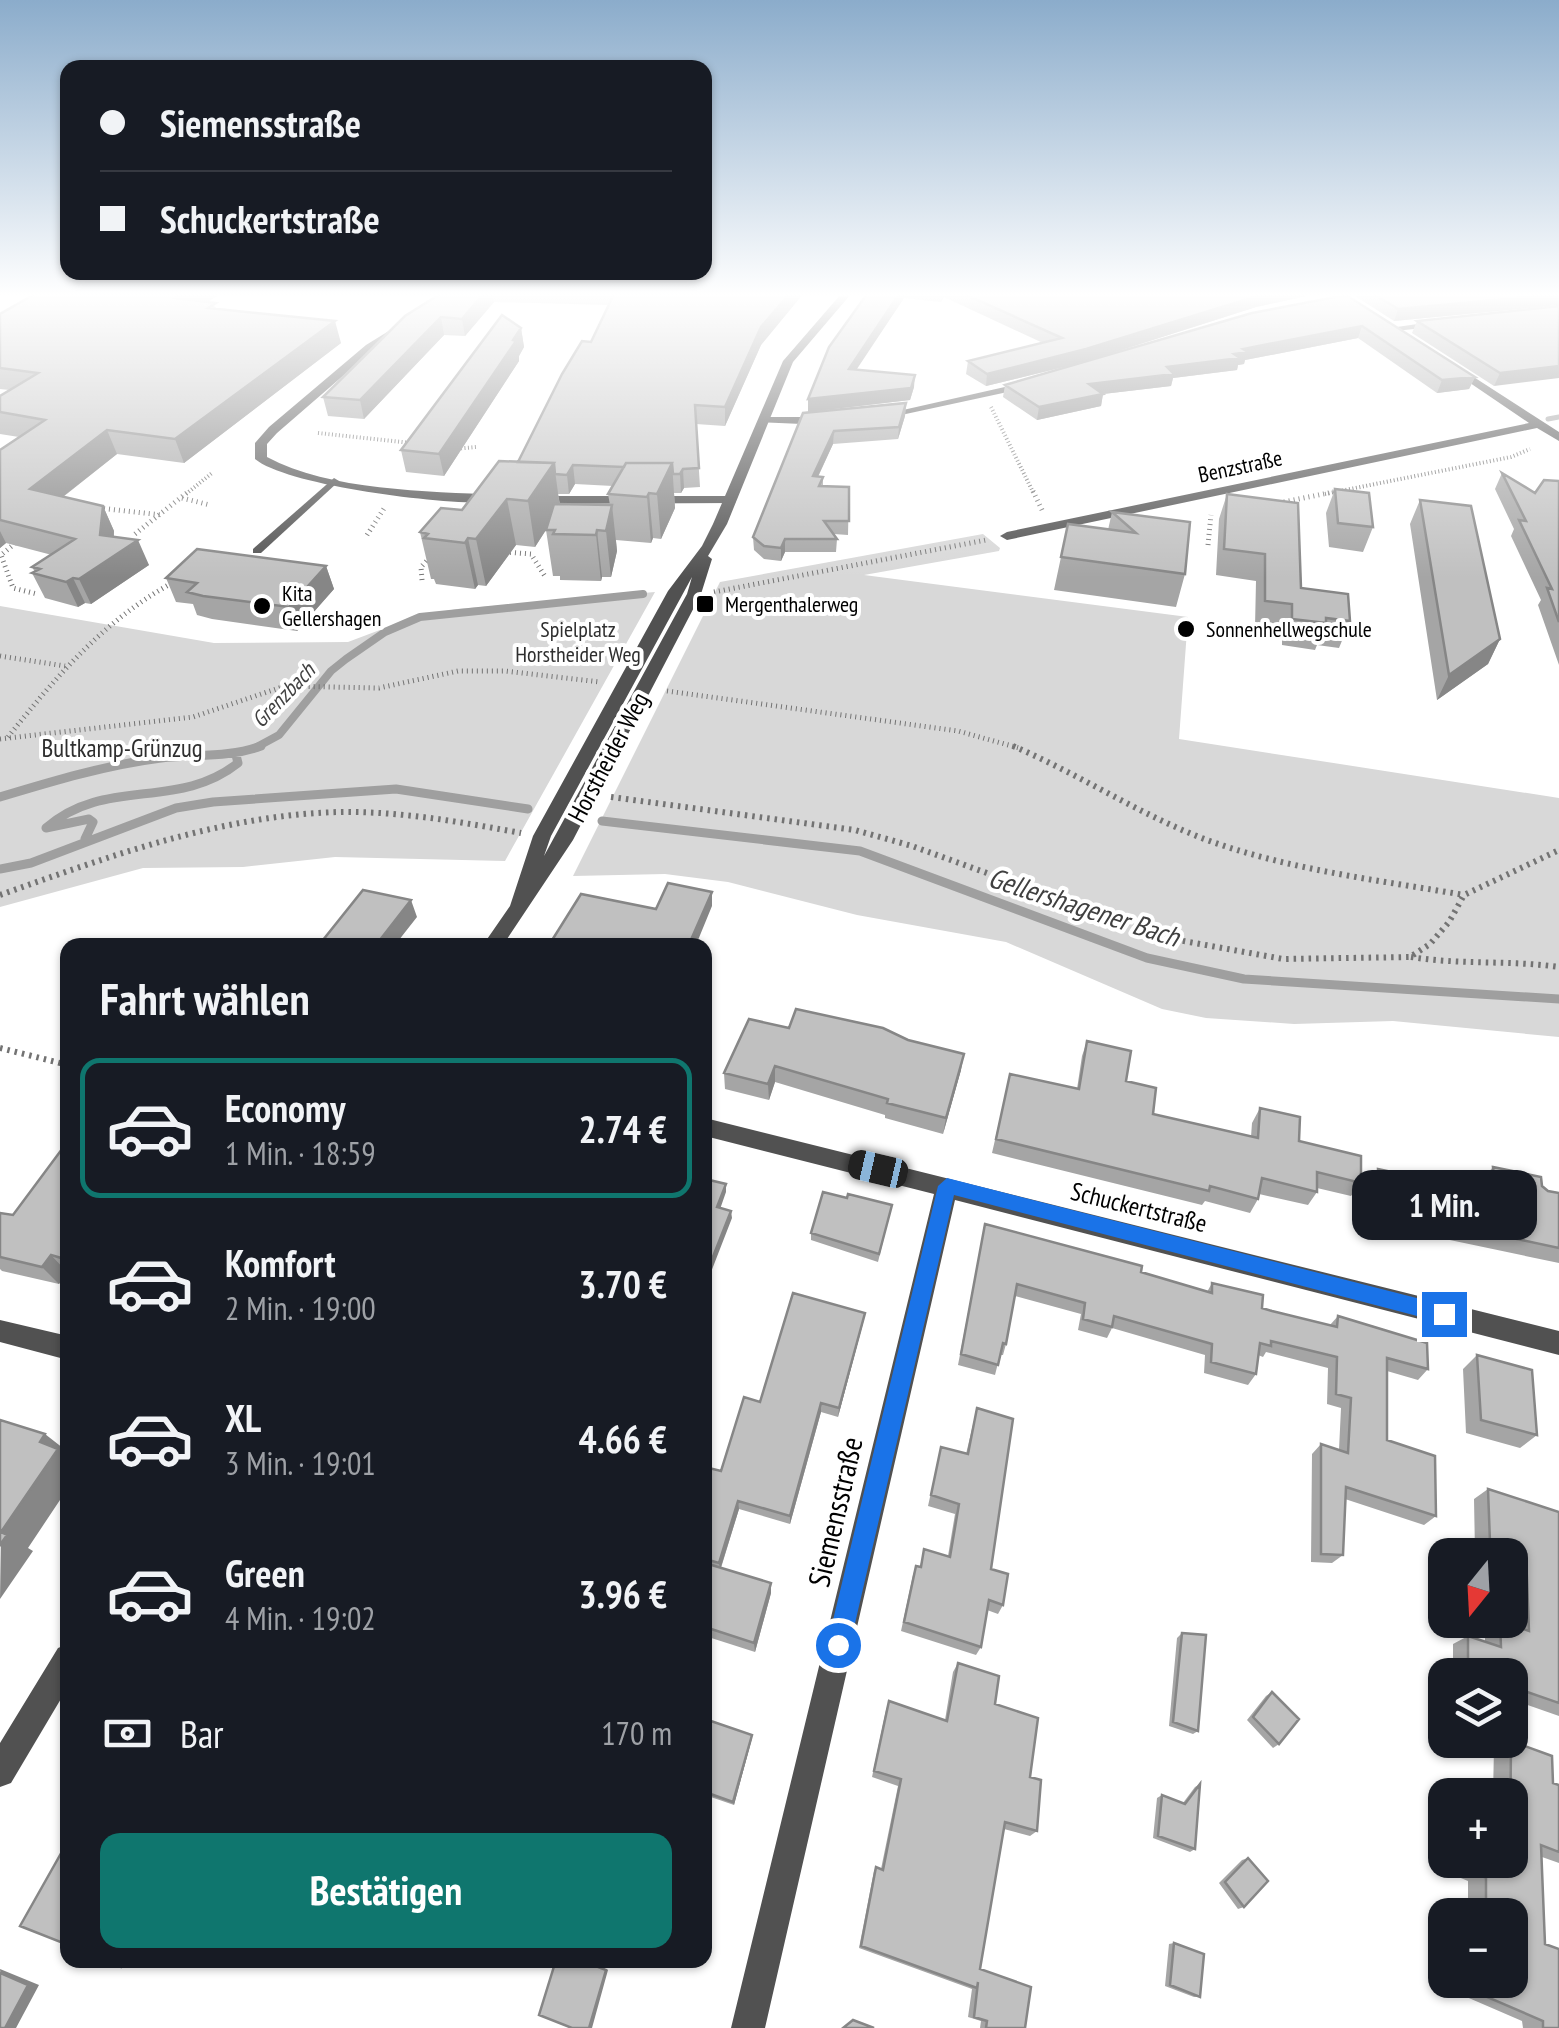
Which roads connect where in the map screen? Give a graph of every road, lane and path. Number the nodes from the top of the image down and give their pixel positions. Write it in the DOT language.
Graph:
graph roads {
  1 [pos="322,389"];
  2 [pos="777,389"];
  3 [pos="1012,389"];
  4 [pos="1486,389"];
  5 [pos="985,395"];
  6 [pos="861,418"];
  7 [pos="846,419"];
  8 [pos="762,420"];
  9 [pos="1539,424"];
  10 [pos="318,433"];
  11 [pos="1559,437"];
  12 [pos="476,447"];
  13 [pos="438,450"];
  14 [pos="212,473"];
  15 [pos="334,481"];
  16 [pos="382,489"];
  17 [pos="182,498"];
  18 [pos="730,500"];
  19 [pos="126,501"];
  20 [pos="1282,502"];
  21 [pos="210,505"];
  22 [pos="97,508"];
  23 [pos="114,510"];
  24 [pos="162,515"];
  25 [pos="1211,515"];
  26 [pos="1280,520"];
  27 [pos="1050,527"];
  28 [pos="135,534"];
  29 [pos="26,535"];
  30 [pos="1007,536"];
  31 [pos="1208,545"];
  32 [pos="440,548"];
  33 [pos="708,548"];
  34 [pos="500,551"];
  35 [pos="257,552"];
  36 [pos="546,578"];
  37 [pos="422,580"];
  38 [pos="176,581"];
  39 [pos="37,594"];
  40 [pos="694,594"];
  41 [pos="0,656"];
  42 [pos="67,666"];
  43 [pos="624,685"];
  44 [pos="645,688"];
  45 [pos="4,738"];
  46 [pos="587,798"];
  47 [pos="542,836"];
  48 [pos="1559,850"];
  49 [pos="0,895"];
  50 [pos="1464,895"];
  51 [pos="518,904"];
  52 [pos="497,938"];
  53 [pos="1410,957"];
  54 [pos="1559,967"];
  55 [pos="0,1048"];
  56 [pos="60,1063"];
  57 [pos="712,1129"];
  58 [pos="947,1186"];
  59 [pos="0,1330"];
  60 [pos="1559,1344"];
  61 [pos="60,1346"];
  62 [pos="60,1671"];
  63 [pos="0,1772"];
  64 [pos="748,2028"];
  1 -- 15 [label="street"];
  2 -- 8 [label="street, Horstheider Weg"];
  3 -- 5 [label="street"];
  4 -- 9 [label="street"];
  5 -- 6 [label="street"];
  5 -- 27 [label="path"];
  7 -- 8 [label="street"];
  8 -- 18 [label="street, Horstheider Weg"];
  9 -- 11 [label="street"];
  9 -- 27 [label="street, Benzstraße"];
  10 -- 16 [label="path"];
  12 -- 13 [label="path"];
  14 -- 17 [label="path"];
  15 -- 16 [label="street"];
  15 -- 35 [label="lane"];
  16 -- 18 [label="street"];
  17 -- 21 [label="path"];
  17 -- 24 [label="path"];
  18 -- 33 [label="street, Horstheider Weg"];
  19 -- 23 [label="path"];
  20 -- 26 [label="path"];
  22 -- 23 [label="path"];
  23 -- 24 [label="path"];
  24 -- 28 [label="path"];
  25 -- 31 [label="path"];
  27 -- 30 [label="street, Benzstraße"];
  29 -- 39 [label="path"];
  30 -- 40 [label="path"];
  32 -- 37 [label="path"];
  33 -- 40 [label="street, Horstheider Weg"];
  33 -- 43 [label="street, Horstheider Weg"];
  34 -- 36 [label="path"];
  38 -- 42 [label="path"];
  40 -- 44 [label="street, Horstheider Weg"];
  41 -- 42 [label="path"];
  42 -- 45 [label="path"];
  43 -- 45 [label="path"];
  43 -- 47 [label="street, Horstheider Weg"];
  44 -- 46 [label="street, Horstheider Weg"];
  44 -- 50 [label="path"];
  46 -- 51 [label="street, Horstheider Weg"];
  46 -- 53 [label="path"];
  47 -- 49 [label="path"];
  47 -- 51 [label="street, Horstheider Weg"];
  48 -- 50 [label="path"];
  50 -- 53 [label="path"];
  51 -- 52 [label="street, Horstheider Weg"];
  53 -- 54 [label="path"];
  55 -- 56 [label="path"];
  57 -- 58 [label="street, Schuckertstraße"];
  58 -- 60 [label="street, Schuckertstraße"];
  58 -- 64 [label="street, Siemensstraße"];
  59 -- 61 [label="street"];
  62 -- 63 [label="street"];
}
